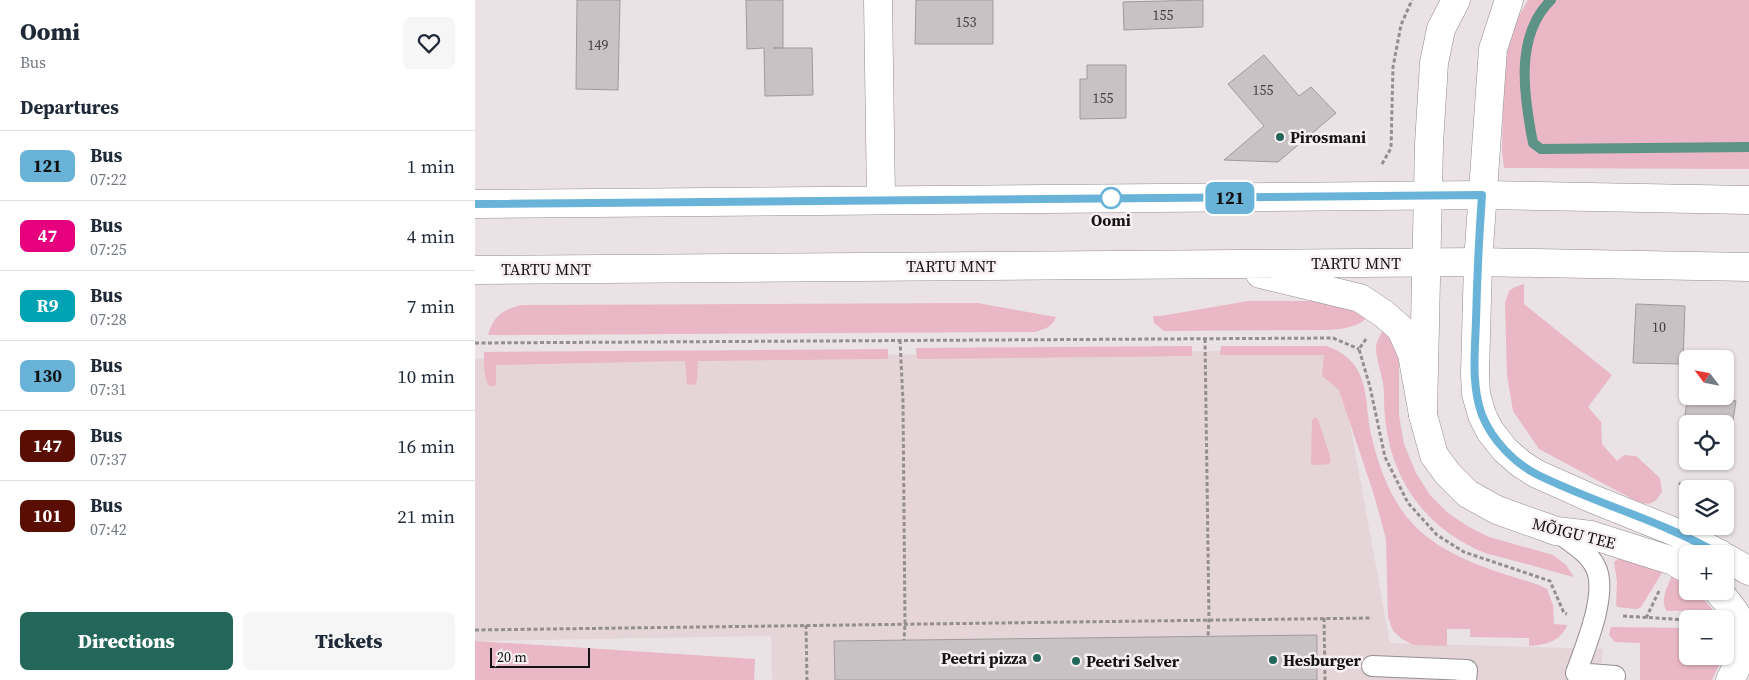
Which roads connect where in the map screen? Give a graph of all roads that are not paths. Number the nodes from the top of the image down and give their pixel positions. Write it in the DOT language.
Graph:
graph roads {
  1 [pos="879,0"];
  2 [pos="1456,0"];
  3 [pos="1508,0"];
  4 [pos="1482,195"];
  5 [pos="1429,196"];
  6 [pos="881,200"];
  7 [pos="1749,200"];
  8 [pos="475,204"];
  9 [pos="1478,262"];
  10 [pos="1428,263"];
  11 [pos="1213,264"];
  12 [pos="1749,267"];
  13 [pos="475,270"];
  14 [pos="1423,415"];
  15 [pos="1556,531"];
  16 [pos="1701,545"];
  17 [pos="1734,562"];
  18 [pos="1679,564"];
  19 [pos="1749,571"];
  20 [pos="1734,594"];
  21 [pos="1725,600"];
  22 [pos="1749,602"];
  23 [pos="1372,666"];
  24 [pos="1615,676"];
  25 [pos="1466,680"];
  26 [pos="1730,680"];
  1 -- 6 [label="main road"];
  2 -- 5 [label="main road, MÕIGU TEE"];
  3 -- 4 [label="main road, MÕIGU TEE"];
  4 -- 5 [label="main road"];
  4 -- 7 [label="main road"];
  4 -- 9 [label="main road, MÕIGU TEE"];
  5 -- 6 [label="main road"];
  5 -- 10 [label="main road, MÕIGU TEE"];
  6 -- 8 [label="main road"];
  9 -- 10 [label="main road, TARTU MNT"];
  9 -- 12 [label="main road, TARTU MNT"];
  9 -- 16 [label="main road, MÕIGU TEE"];
  10 -- 11 [label="main road, TARTU MNT"];
  10 -- 14 [label="main road, MÕIGU TEE"];
  11 -- 13 [label="main road, TARTU MNT"];
  11 -- 14 [label="main road"];
  14 -- 15 [label="main road, MÕIGU TEE"];
  15 -- 18 [label="main road, MÕIGU TEE"];
  15 -- 24 [label="lane"];
  17 -- 19 [label="main road"];
  20 -- 22 [label="main road"];
  21 -- 26 [label="main road"];
  23 -- 25 [label="lane"];
}
